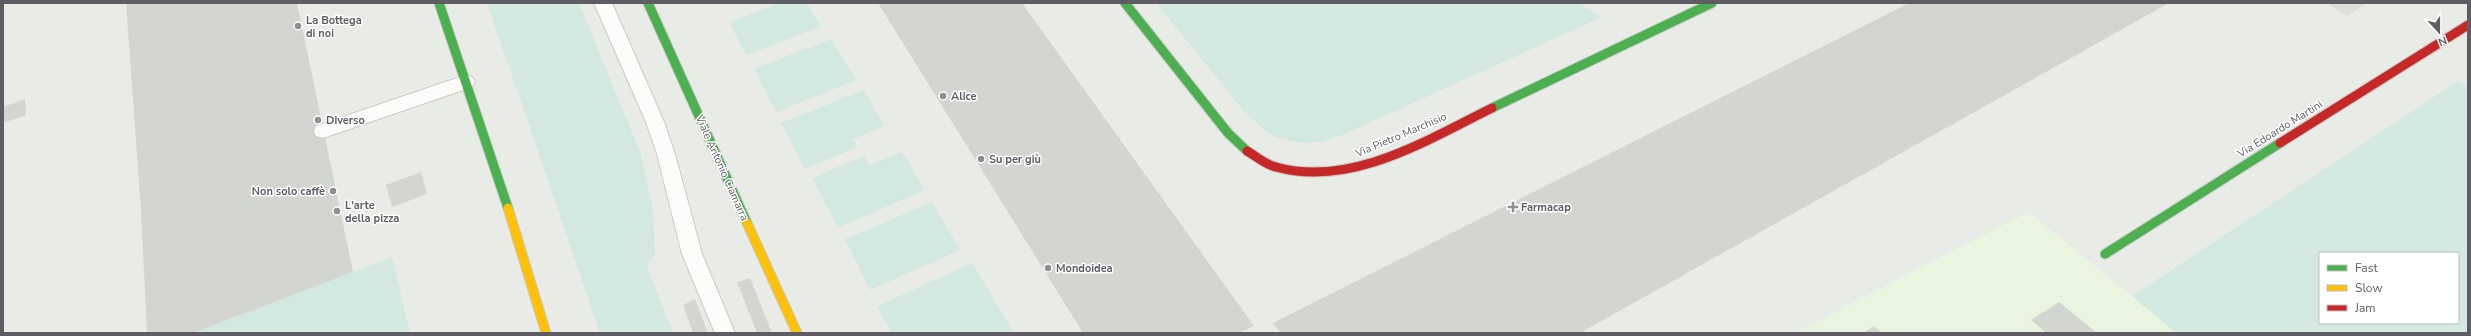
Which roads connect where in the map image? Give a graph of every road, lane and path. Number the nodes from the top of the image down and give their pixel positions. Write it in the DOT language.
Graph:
graph roads {
  1 [pos="440,3"];
  2 [pos="603,3"];
  3 [pos="648,3"];
  4 [pos="1125,3"];
  5 [pos="1712,3"];
  6 [pos="2468,25"];
  7 [pos="466,82"];
  8 [pos="324,131"];
  9 [pos="2105,254"];
  10 [pos="546,333"];
  11 [pos="725,333"];
  12 [pos="797,333"];
  1 -- 7 [label="street"];
  2 -- 11 [label="lane"];
  3 -- 12 [label="street, Viale Antonio Ciamarra"];
  4 -- 5 [label="street, Via Pietro Marchisio"];
  6 -- 9 [label="street, Via Edoardo Martini"];
  7 -- 8 [label="lane"];
  7 -- 10 [label="street"];
}
